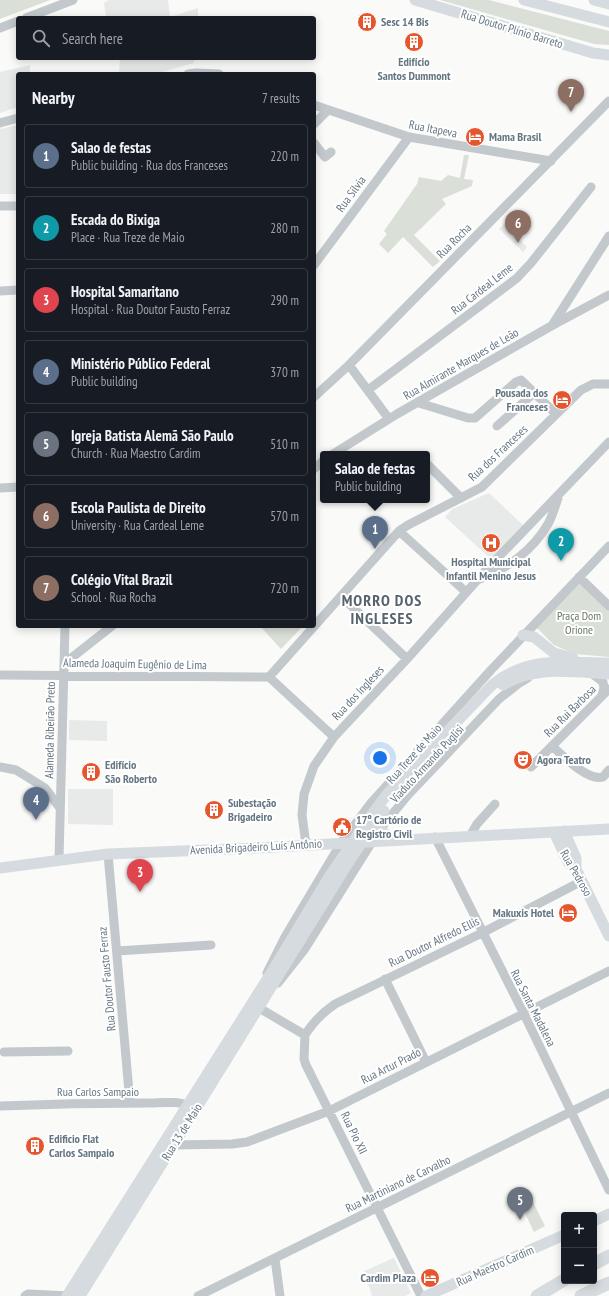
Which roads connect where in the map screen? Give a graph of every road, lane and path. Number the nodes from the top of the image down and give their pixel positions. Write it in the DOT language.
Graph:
graph roads {
  1 [pos="73,0"];
  2 [pos="415,0"];
  3 [pos="524,0"];
  4 [pos="552,0"];
  5 [pos="594,0"];
  6 [pos="609,4"];
  7 [pos="609,14"];
  8 [pos="31,16"];
  9 [pos="16,22"];
  10 [pos="609,22"];
  11 [pos="0,28"];
  12 [pos="609,55"];
  13 [pos="609,100"];
  14 [pos="316,107"];
  15 [pos="328,110"];
  16 [pos="16,119"];
  17 [pos="316,122"];
  18 [pos="0,123"];
  19 [pos="409,137"];
  20 [pos="316,145"];
  21 [pos="326,156"];
  22 [pos="551,161"];
  23 [pos="591,187"];
  24 [pos="0,206"];
  25 [pos="16,206"];
  26 [pos="609,236"];
  27 [pos="316,262"];
  28 [pos="16,290"];
  29 [pos="0,291"];
  30 [pos="607,299"];
  31 [pos="553,325"];
  32 [pos="349,365"];
  33 [pos="609,384"];
  34 [pos="368,390"];
  35 [pos="534,393"];
  36 [pos="316,395"];
  37 [pos="419,402"];
  38 [pos="556,414"];
  39 [pos="389,419"];
  40 [pos="497,426"];
  41 [pos="609,442"];
  42 [pos="338,451"];
  43 [pos="430,467"];
  44 [pos="0,488"];
  45 [pos="16,488"];
  46 [pos="559,495"];
  47 [pos="461,498"];
  48 [pos="400,532"];
  49 [pos="609,546"];
  50 [pos="579,577"];
  51 [pos="478,580"];
  52 [pos="466,592"];
  53 [pos="342,597"];
  54 [pos="609,606"];
  55 [pos="316,626"];
  56 [pos="65,628"];
  57 [pos="109,628"];
  58 [pos="314,628"];
  59 [pos="523,635"];
  60 [pos="407,659"];
  61 [pos="64,660"];
  62 [pos="581,662"];
  63 [pos="609,663"];
  64 [pos="544,671"];
  65 [pos="591,673"];
  66 [pos="609,674"];
  67 [pos="0,675"];
  68 [pos="64,676"];
  69 [pos="269,678"];
  70 [pos="609,688"];
  71 [pos="602,695"];
  72 [pos="334,737"];
  73 [pos="552,746"];
  74 [pos="0,767"];
  75 [pos="531,768"];
  76 [pos="609,770"];
  77 [pos="496,804"];
  78 [pos="382,807"];
  79 [pos="60,808"];
  80 [pos="364,813"];
  81 [pos="383,825"];
  82 [pos="352,828"];
  83 [pos="609,829"];
  84 [pos="559,832"];
  85 [pos="470,836"];
  86 [pos="435,837"];
  87 [pos="392,840"];
  88 [pos="371,841"];
  89 [pos="342,843"];
  90 [pos="306,845"];
  91 [pos="108,854"];
  92 [pos="59,859"];
  93 [pos="331,860"];
  94 [pos="0,868"];
  95 [pos="351,874"];
  96 [pos="582,880"];
  97 [pos="482,933"];
  98 [pos="609,936"];
  99 [pos="211,945"];
  100 [pos="117,951"];
  101 [pos="278,969"];
  102 [pos="609,971"];
  103 [pos="385,979"];
  104 [pos="264,991"];
  105 [pos="255,1005"];
  106 [pos="524,1014"];
  107 [pos="305,1035"];
  108 [pos="68,1051"];
  109 [pos="4,1052"];
  110 [pos="426,1062"];
  111 [pos="609,1093"];
  112 [pos="130,1103"];
  113 [pos="0,1106"];
  114 [pos="191,1107"];
  115 [pos="329,1111"];
  116 [pos="572,1113"];
  117 [pos="174,1146"];
  118 [pos="609,1190"];
  119 [pos="377,1208"];
  120 [pos="609,1214"];
  121 [pos="597,1220"];
  122 [pos="561,1236"];
  123 [pos="609,1256"];
  124 [pos="275,1259"];
  125 [pos="597,1262"];
  126 [pos="561,1282"];
  127 [pos="609,1283"];
  128 [pos="25,1296"];
  129 [pos="71,1296"];
  130 [pos="198,1296"];
  131 [pos="280,1296"];
  132 [pos="421,1296"];
  133 [pos="426,1296"];
  134 [pos="537,1296"];
  135 [pos="581,1296"];
  1 -- 8 [label="street"];
  2 -- 12 [label="main road, Rua Doutor Plínio Barreto"];
  3 -- 10 [label="main road"];
  4 -- 7 [label="main road"];
  5 -- 6 [label="main road"];
  9 -- 11 [label="street"];
  13 -- 22 [label="street, Rua Rocha"];
  14 -- 15 [label="street, Rua Itapeva"];
  15 -- 17 [label="street"];
  15 -- 19 [label="street, Rua Itapeva"];
  16 -- 18 [label="street"];
  19 -- 22 [label="street, Rua Itapeva"];
  19 -- 27 [label="street, Rua Sílvia"];
  20 -- 21 [label="street"];
  22 -- 32 [label="street, Rua Rocha"];
  23 -- 34 [label="street, Rua Cardeal Leme"];
  24 -- 25 [label="street"];
  26 -- 31 [label="street"];
  28 -- 29 [label="street"];
  30 -- 31 [label="street, Rua Almirante Marques de Leão"];
  31 -- 37 [label="street, Rua Almirante Marques de Leão"];
  32 -- 34 [label="street"];
  32 -- 36 [label="street, Rua Rocha"];
  33 -- 38 [label="street, Rua dos Franceses"];
  34 -- 39 [label="street"];
  35 -- 37 [label="street"];
  35 -- 38 [label="street"];
  35 -- 40 [label="street"];
  37 -- 39 [label="street, Rua Almirante Marques de Leão"];
  38 -- 47 [label="street, Rua dos Franceses"];
  39 -- 42 [label="street, Rua Almirante Marques de Leão"];
  41 -- 46 [label="street, Rua dos Ingleses"];
  43 -- 47 [label="street"];
  44 -- 45 [label="street"];
  46 -- 51 [label="street, Rua dos Ingleses"];
  46 -- 51 [label="street, Rua dos Ingleses"];
  47 -- 48 [label="street, Rua dos Franceses"];
  48 -- 52 [label="street"];
  48 -- 53 [label="street, Rua dos Franceses"];
  49 -- 50 [label="street, Rua Treze de Maio"];
  50 -- 54 [label="street"];
  50 -- 59 [label="street, Rua Treze de Maio"];
  51 -- 52 [label="street, Rua dos Ingleses"];
  52 -- 60 [label="street, Rua dos Ingleses"];
  53 -- 55 [label="street, Rua dos Franceses"];
  53 -- 60 [label="street"];
  56 -- 61 [label="street, Alameda Ribeirão Preto"];
  57 -- 61 [label="street"];
  58 -- 69 [label="street, Rua dos Franceses"];
  59 -- 62 [label="main road"];
  59 -- 80 [label="street, Rua Treze de Maio"];
  60 -- 72 [label="street, Rua dos Ingleses"];
  61 -- 68 [label="street, Alameda Ribeirão Preto"];
  62 -- 63 [label="main road"];
  62 -- 78 [label="main road, Viaduto Armando Puglisi"];
  64 -- 65 [label="main road, Rua Treze de Maio"];
  64 -- 78 [label="main road, Viaduto Armando Puglisi"];
  64 -- 81 [label="street, Rua Treze de Maio"];
  65 -- 66 [label="main road"];
  65 -- 71 [label="street"];
  67 -- 68 [label="street, Alameda Joaquim Eugênio de Lima"];
  68 -- 69 [label="street, Alameda Joaquim Eugênio de Lima"];
  68 -- 79 [label="street, Alameda Ribeirão Preto"];
  69 -- 72 [label="street"];
  70 -- 71 [label="street, Rua Rui Barbosa"];
  71 -- 73 [label="street, Rua Rui Barbosa"];
  72 -- 90 [label="street, Rua dos Ingleses"];
  73 -- 75 [label="street, Rua Rui Barbosa"];
  73 -- 76 [label="street"];
  74 -- 79 [label="street"];
  77 -- 85 [label="street"];
  78 -- 101 [label="main road, Viaduto Armando Puglisi"];
  79 -- 92 [label="street, Alameda Ribeirão Preto"];
  80 -- 81 [label="street"];
  80 -- 82 [label="street, Rua Treze de Maio"];
  81 -- 82 [label="street"];
  81 -- 87 [label="main road"];
  81 -- 88 [label="street, Rua Treze de Maio"];
  82 -- 89 [label="street, Rua Treze de Maio"];
  83 -- 84 [label="main road, Avenida Brigadeiro Luís Antônio"];
  84 -- 85 [label="main road, Avenida Brigadeiro Luís Antônio"];
  84 -- 96 [label="main road, Rua Pedroso"];
  85 -- 86 [label="main road, Avenida Brigadeiro Luís Antônio"];
  86 -- 87 [label="main road, Avenida Brigadeiro Luís Antônio"];
  86 -- 97 [label="street, Rua Santa Madalena"];
  87 -- 88 [label="main road, Avenida Brigadeiro Luís Antônio"];
  88 -- 89 [label="main road, Avenida Brigadeiro Luís Antônio"];
  88 -- 95 [label="street, Rua Treze de Maio"];
  89 -- 90 [label="main road, Avenida Brigadeiro Luís Antônio"];
  89 -- 93 [label="street, Rua Treze de Maio"];
  90 -- 91 [label="main road, Avenida Brigadeiro Luís Antônio"];
  91 -- 92 [label="main road, Avenida Brigadeiro Luís Antônio"];
  91 -- 100 [label="street, Rua Doutor Fausto Ferraz"];
  92 -- 94 [label="main road, Avenida Brigadeiro Luís Antônio"];
  93 -- 95 [label="street"];
  93 -- 104 [label="street, Rua Treze de Maio"];
  95 -- 104 [label="street, Rua Treze de Maio"];
  96 -- 97 [label="street, Rua Doutor Alfredo Ellis"];
  96 -- 98 [label="main road, Rua Pedroso"];
  97 -- 103 [label="street, Rua Doutor Alfredo Ellis"];
  97 -- 106 [label="street, Rua Santa Madalena"];
  99 -- 100 [label="street"];
  100 -- 112 [label="street, Rua Doutor Fausto Ferraz"];
  101 -- 104 [label="main road, Rua 13 de Maio"];
  102 -- 106 [label="street, Rua Artur Prado"];
  103 -- 107 [label="street, Rua Doutor Alfredo Ellis"];
  103 -- 110 [label="street"];
  104 -- 105 [label="main road, Rua 13 de Maio"];
  105 -- 107 [label="street"];
  105 -- 114 [label="main road, Rua 13 de Maio"];
  106 -- 110 [label="street, Rua Artur Prado"];
  106 -- 116 [label="street, Rua Santa Madalena"];
  107 -- 115 [label="street, Rua Pio XII"];
  108 -- 109 [label="street"];
  110 -- 115 [label="street, Rua Artur Prado"];
  111 -- 116 [label="street, Rua Martiniano de Carvalho"];
  112 -- 113 [label="street, Rua Carlos Sampaio"];
  112 -- 114 [label="street, Rua Carlos Sampaio"];
  114 -- 117 [label="main road, Rua 13 de Maio"];
  114 -- 129 [label="main road, Rua 13 de Maio"];
  115 -- 117 [label="street, Rua Artur Prado"];
  115 -- 119 [label="street, Rua Pio XII"];
  116 -- 118 [label="street, Rua Santa Madalena"];
  116 -- 119 [label="street, Rua Martiniano de Carvalho"];
  117 -- 129 [label="main road, Rua 13 de Maio"];
  119 -- 124 [label="street, Rua Martiniano de Carvalho"];
  119 -- 132 [label="street, Rua Pio XII"];
  120 -- 121 [label="main road"];
  122 -- 133 [label="main road, Rua Maestro Cardim"];
  123 -- 125 [label="highway"];
  124 -- 130 [label="street, Rua Martiniano de Carvalho"];
  124 -- 131 [label="street"];
  126 -- 134 [label="highway"];
  127 -- 135 [label="highway"];
  128 -- 129 [label="street"];
}
